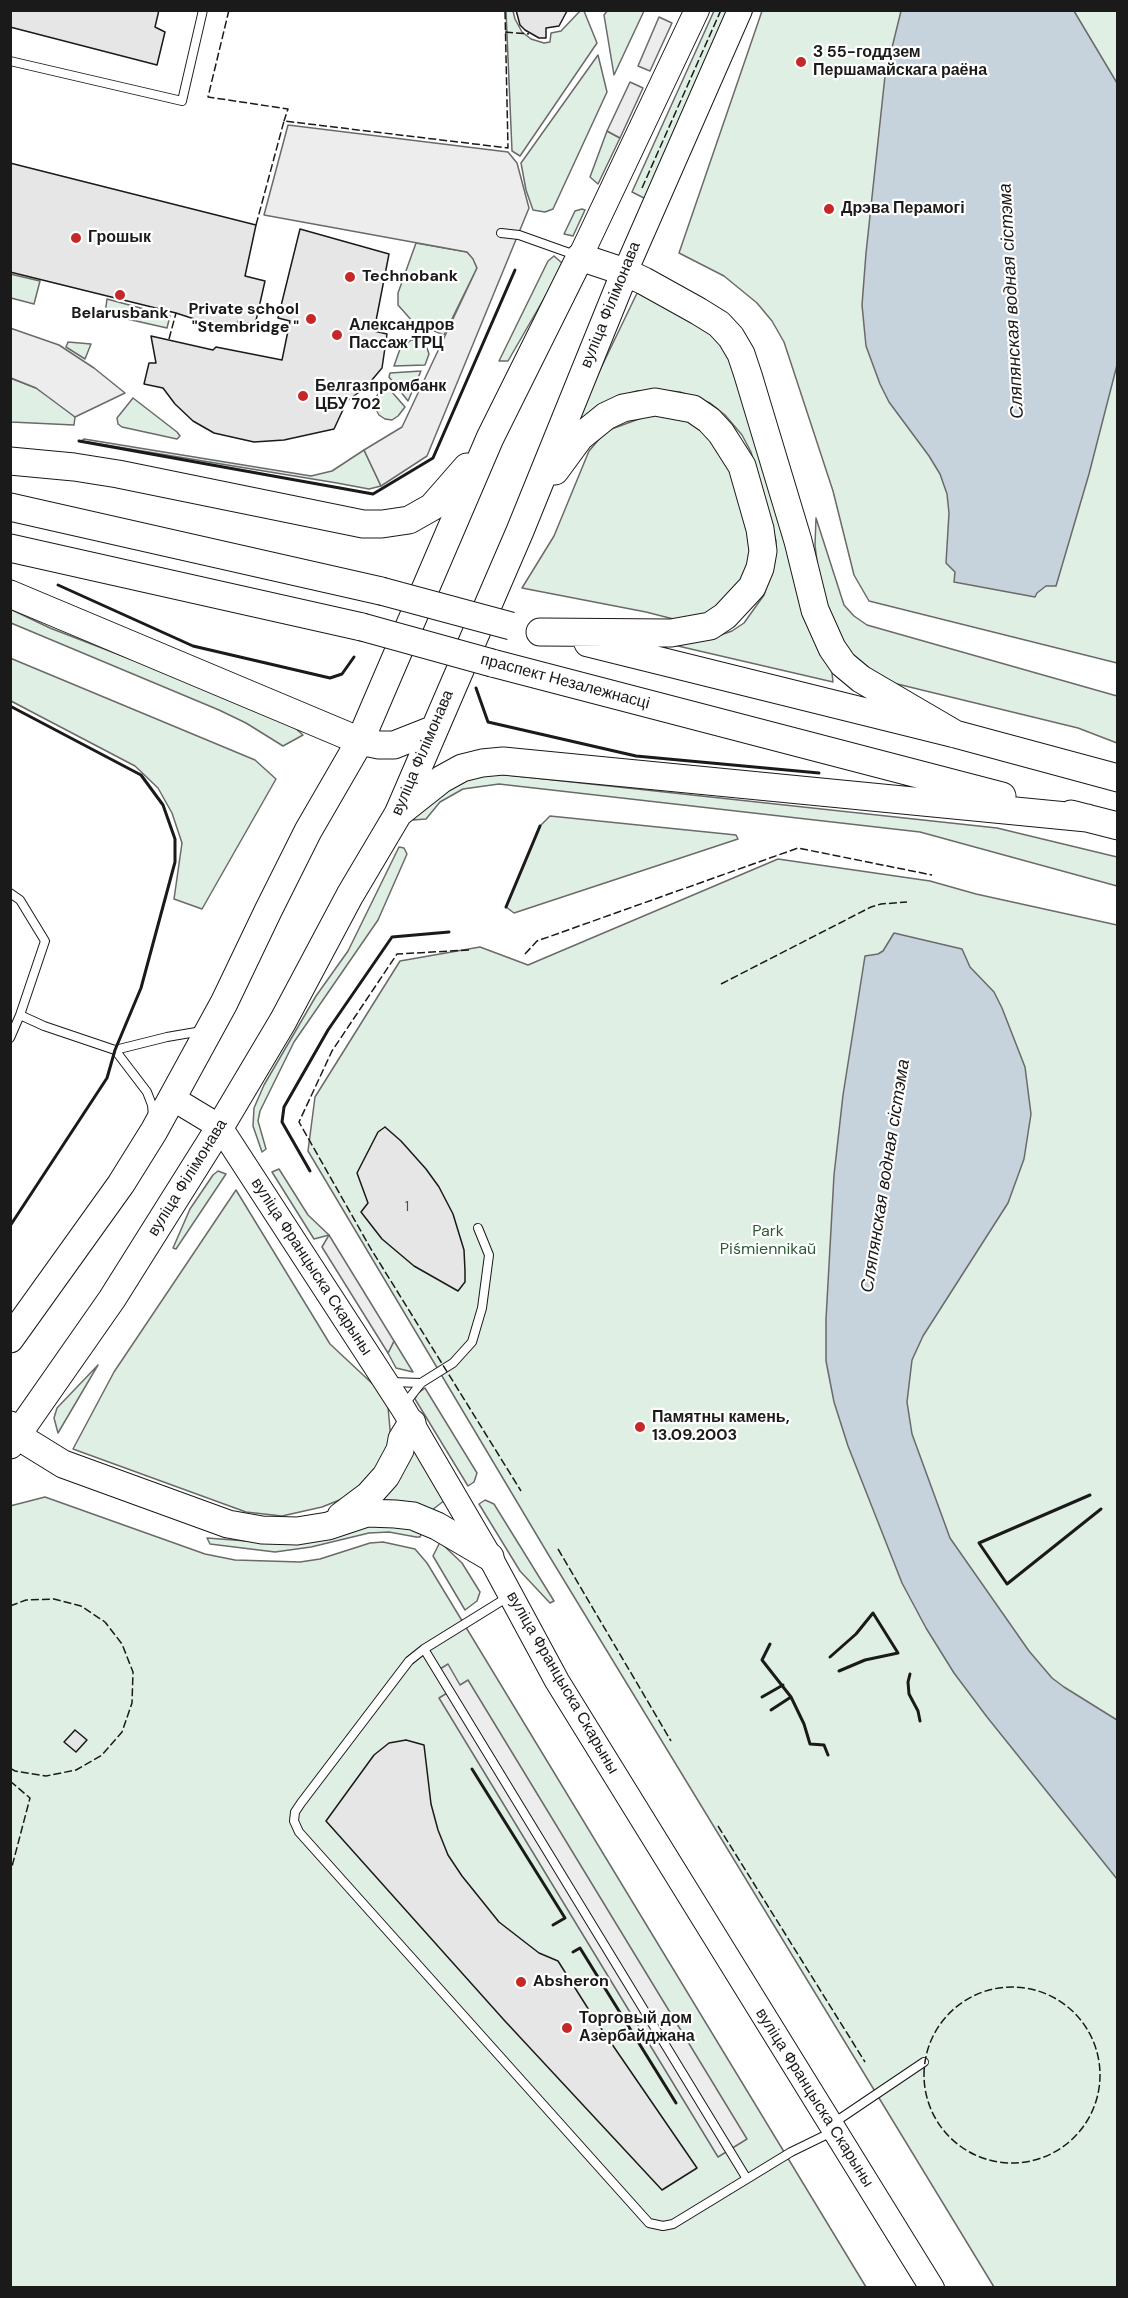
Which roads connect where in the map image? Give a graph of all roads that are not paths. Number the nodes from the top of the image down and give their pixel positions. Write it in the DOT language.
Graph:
graph roads {
  1 [pos="203,10"];
  2 [pos="697,10"];
  3 [pos="740,10"];
  4 [pos="10,61"];
  5 [pos="501,233"];
  6 [pos="580,257"];
  7 [pos="625,272"];
  8 [pos="490,438"];
  9 [pos="10,461"];
  10 [pos="10,507"];
  11 [pos="520,531"];
  12 [pos="10,548"];
  13 [pos="10,594"];
  14 [pos="540,632"];
  15 [pos="432,730"];
  16 [pos="956,734"];
  17 [pos="360,741"];
  18 [pos="1118,778"];
  19 [pos="398,814"];
  20 [pos="1088,818"];
  21 [pos="1118,826"];
  22 [pos="10,893"];
  23 [pos="20,1015"];
  24 [pos="208,1032"];
  25 [pos="10,1038"];
  26 [pos="115,1050"];
  27 [pos="172,1098"];
  28 [pos="220,1127"];
  29 [pos="154,1131"];
  30 [pos="478,1228"];
  31 [pos="10,1339"];
  32 [pos="384,1380"];
  33 [pos="421,1383"];
  34 [pos="408,1417"];
  35 [pos="13,1435"];
  36 [pos="328,1526"];
  37 [pos="490,1557"];
  38 [pos="511,1595"];
  39 [pos="424,1649"];
  40 [pos="924,2062"];
  41 [pos="833,2127"];
  42 [pos="747,2178"];
  43 [pos="932,2288"];
  1 -- 4 [label="lane"];
  2 -- 6 [label="main road"];
  3 -- 7 [label="main road, вуліца Філімонава"];
  5 -- 6 [label="lane"];
  6 -- 7 [label="main road"];
  6 -- 8 [label="main road"];
  7 -- 11 [label="main road, вуліца Філімонава"];
  7 -- 16 [label="main road"];
  8 -- 9 [label="main road"];
  8 -- 17 [label="main road"];
  10 -- 14 [label="main road, bridge"];
  11 -- 14 [label="main road"];
  11 -- 15 [label="main road, вуліца Філімонава"];
  12 -- 20 [label="main road, праспект Незалежнасці, bridge"];
  13 -- 17 [label="main road"];
  14 -- 16 [label="main road"];
  15 -- 17 [label="main road"];
  15 -- 19 [label="main road, вуліца Філімонава"];
  16 -- 18 [label="main road"];
  17 -- 24 [label="main road"];
  19 -- 20 [label="main road"];
  19 -- 28 [label="main road, вуліца Філімонава"];
  20 -- 21 [label="main road, праспект Незалежнасці"];
  22 -- 23 [label="lane"];
  23 -- 25 [label="lane"];
  23 -- 26 [label="lane"];
  24 -- 26 [label="lane"];
  24 -- 27 [label="main road"];
  26 -- 29 [label="lane"];
  27 -- 28 [label="main road, вуліца Францыска Скарыны"];
  27 -- 29 [label="main road"];
  28 -- 32 [label="main road, вуліца Францыска Скарыны"];
  28 -- 35 [label="main road, вуліца Філімонава"];
  29 -- 31 [label="main road"];
  30 -- 33 [label="lane"];
  32 -- 33 [label="lane"];
  32 -- 34 [label="main road, вуліца Францыска Скарыны"];
  33 -- 34 [label="lane"];
  34 -- 36 [label="main road"];
  34 -- 37 [label="main road, вуліца Францыска Скарыны"];
  35 -- 36 [label="main road"];
  36 -- 37 [label="main road"];
  37 -- 38 [label="main road, вуліца Францыска Скарыны"];
  38 -- 39 [label="lane"];
  38 -- 41 [label="main road, вуліца Францыска Скарыны"];
  39 -- 42 [label="lane"];
  39 -- 42 [label="lane"];
  40 -- 41 [label="lane"];
  41 -- 42 [label="lane"];
  41 -- 43 [label="main road, вуліца Францыска Скарыны"];
}
